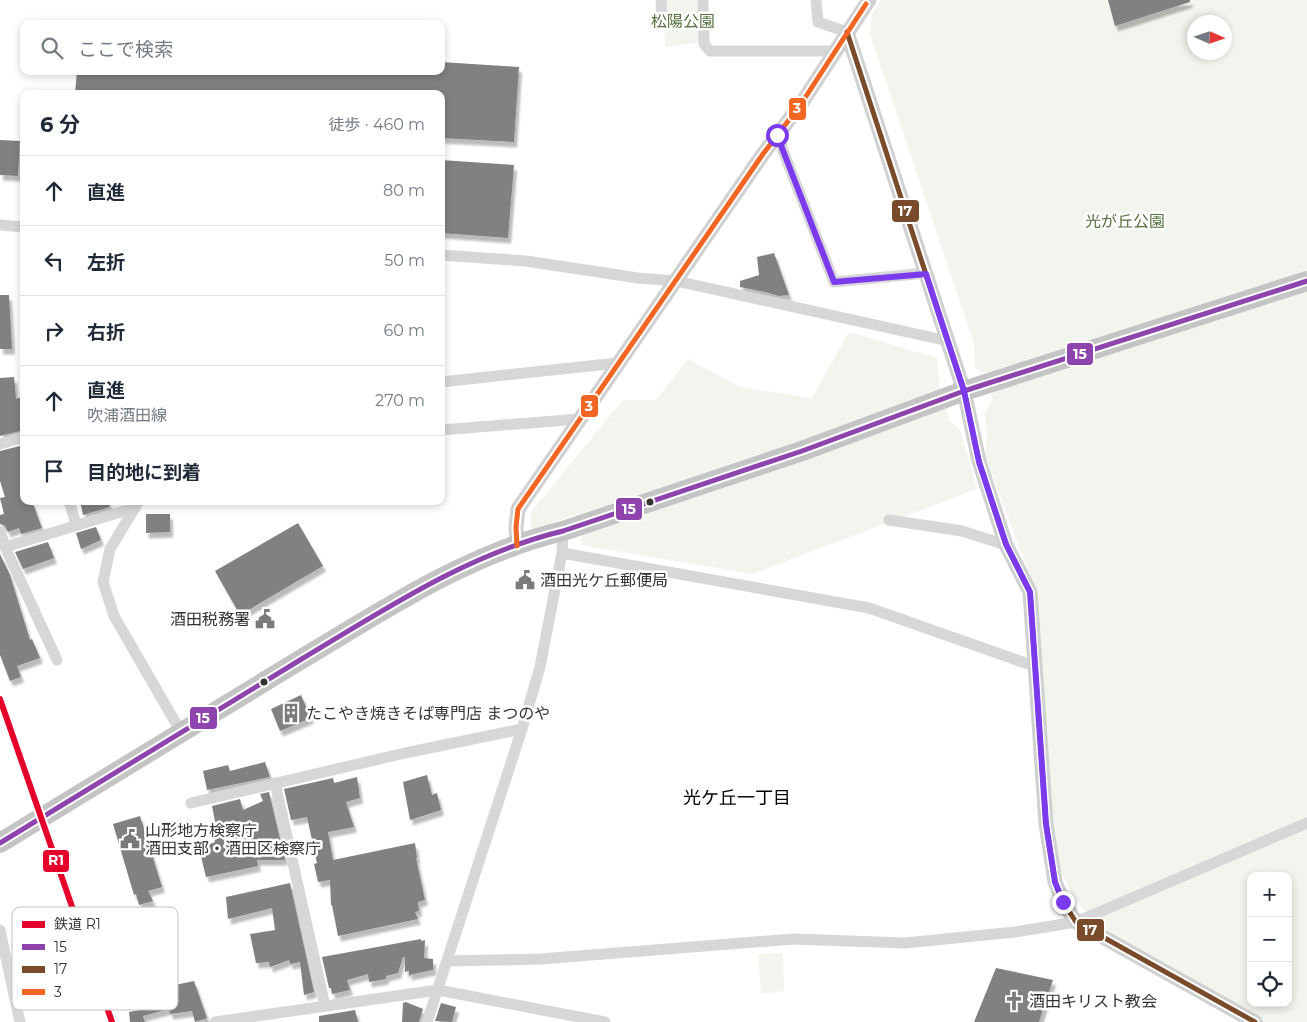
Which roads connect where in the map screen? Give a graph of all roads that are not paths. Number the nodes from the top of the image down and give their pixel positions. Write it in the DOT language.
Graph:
graph roads {
  1 [pos="661,0"];
  2 [pos="703,0"];
  3 [pos="816,0"];
  4 [pos="869,0"];
  5 [pos="662,18"];
  6 [pos="847,32"];
  7 [pos="834,51"];
  8 [pos="777,135"];
  9 [pos="0,225"];
  10 [pos="20,227"];
  11 [pos="445,255"];
  12 [pos="926,274"];
  13 [pos="676,281"];
  14 [pos="1307,281"];
  15 [pos="948,341"];
  16 [pos="617,363"];
  17 [pos="445,382"];
  18 [pos="964,391"];
  19 [pos="579,419"];
  20 [pos="445,430"];
  21 [pos="20,437"];
  22 [pos="0,444"];
  23 [pos="71,505"];
  24 [pos="136,505"];
  25 [pos="889,520"];
  26 [pos="76,524"];
  27 [pos="0,530"];
  28 [pos="563,531"];
  29 [pos="1006,544"];
  30 [pos="517,546"];
  31 [pos="5,547"];
  32 [pos="562,553"];
  33 [pos="56,660"];
  34 [pos="1034,666"];
  35 [pos="522,729"];
  36 [pos="181,732"];
  37 [pos="275,783"];
  38 [pos="191,803"];
  39 [pos="1307,823"];
  40 [pos="0,843"];
  41 [pos="1076,922"];
  42 [pos="0,930"];
  43 [pos="446,961"];
  44 [pos="12,985"];
  45 [pos="438,990"];
  46 [pos="325,1006"];
  47 [pos="215,1022"];
  48 [pos="427,1022"];
  49 [pos="605,1022"];
  50 [pos="1255,1022"];
  1 -- 5 [label="street"];
  2 -- 7 [label="street"];
  3 -- 6 [label="street"];
  4 -- 6 [label="street"];
  6 -- 7 [label="street"];
  6 -- 12 [label="street"];
  7 -- 8 [label="street"];
  8 -- 12 [label="street"];
  8 -- 13 [label="street"];
  9 -- 10 [label="street"];
  11 -- 13 [label="street"];
  12 -- 15 [label="street"];
  13 -- 15 [label="street"];
  13 -- 16 [label="street"];
  14 -- 18 [label="highway"];
  15 -- 18 [label="street"];
  16 -- 17 [label="street"];
  16 -- 19 [label="street"];
  18 -- 28 [label="highway"];
  18 -- 29 [label="street"];
  19 -- 20 [label="street"];
  19 -- 30 [label="street"];
  21 -- 22 [label="street"];
  23 -- 26 [label="street"];
  24 -- 26 [label="street"];
  24 -- 36 [label="street"];
  25 -- 29 [label="street"];
  26 -- 31 [label="street"];
  27 -- 31 [label="street"];
  28 -- 30 [label="highway"];
  28 -- 32 [label="street"];
  29 -- 34 [label="street"];
  30 -- 36 [label="highway"];
  31 -- 33 [label="street"];
  32 -- 34 [label="street"];
  32 -- 35 [label="street"];
  34 -- 41 [label="street"];
  35 -- 37 [label="street"];
  35 -- 43 [label="street"];
  36 -- 40 [label="highway"];
  37 -- 38 [label="street"];
  37 -- 46 [label="street"];
  39 -- 41 [label="street"];
  41 -- 43 [label="street"];
  41 -- 50 [label="street"];
  42 -- 44 [label="street"];
  43 -- 45 [label="street"];
  45 -- 46 [label="street"];
  45 -- 48 [label="street"];
  45 -- 49 [label="street"];
  46 -- 47 [label="street"];
}
